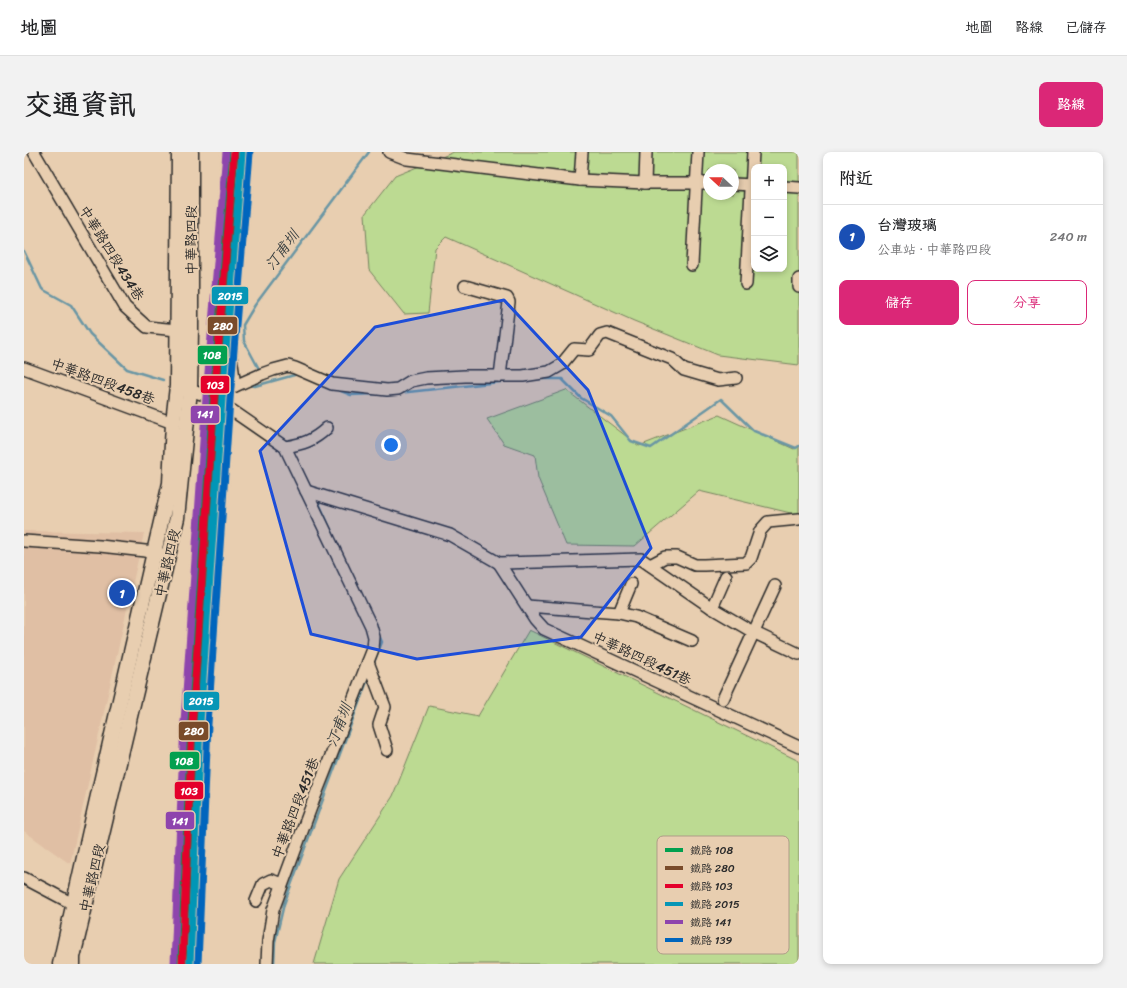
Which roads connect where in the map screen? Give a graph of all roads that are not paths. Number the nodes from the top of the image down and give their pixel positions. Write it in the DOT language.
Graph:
graph roads {
  1 [pos="34,152"];
  2 [pos="179,152"];
  3 [pos="191,152"];
  4 [pos="245,152"];
  5 [pos="390,152"];
  6 [pos="582,152"];
  7 [pos="646,152"];
  8 [pos="698,152"];
  9 [pos="753,152"];
  10 [pos="753,164"];
  11 [pos="580,180"];
  12 [pos="696,182"];
  13 [pos="645,183"];
  14 [pos="703,183"];
  15 [pos="739,184"];
  16 [pos="751,185"];
  17 [pos="787,187"];
  18 [pos="799,188"];
  19 [pos="751,200"];
  20 [pos="692,265"];
  21 [pos="799,279"];
  22 [pos="746,284"];
  23 [pos="465,286"];
  24 [pos="798,287"];
  25 [pos="191,329"];
  26 [pos="177,330"];
  27 [pos="24,368"];
  28 [pos="500,376"];
  29 [pos="736,378"];
  30 [pos="235,386"];
  31 [pos="183,388"];
  32 [pos="214,398"];
  33 [pos="173,423"];
  34 [pos="327,428"];
  35 [pos="285,447"];
  36 [pos="306,491"];
  37 [pos="799,520"];
  38 [pos="24,541"];
  39 [pos="154,552"];
  40 [pos="168,556"];
  41 [pos="499,563"];
  42 [pos="650,565"];
  43 [pos="726,576"];
  44 [pos="631,584"];
  45 [pos="775,586"];
  46 [pos="527,606"];
  47 [pos="712,608"];
  48 [pos="619,613"];
  49 [pos="754,632"];
  50 [pos="692,641"];
  51 [pos="798,653"];
  52 [pos="368,662"];
  53 [pos="723,699"];
  54 [pos="799,747"];
  55 [pos="387,750"];
  56 [pos="24,878"];
  57 [pos="282,884"];
  58 [pos="256,902"];
  59 [pos="73,904"];
  60 [pos="67,961"];
  61 [pos="267,964"];
  1 -- 26 [label="lane, 中華路四段434巷"];
  2 -- 26 [label="main road, 中華路四段"];
  3 -- 25 [label="main road, 中華路四段"];
  4 -- 30 [label="lane"];
  5 -- 11 [label="lane"];
  6 -- 11 [label="lane"];
  7 -- 13 [label="lane"];
  8 -- 12 [label="lane"];
  9 -- 10 [label="lane"];
  11 -- 13 [label="lane"];
  12 -- 13 [label="lane"];
  12 -- 14 [label="lane"];
  12 -- 20 [label="lane"];
  15 -- 16 [label="lane"];
  17 -- 18 [label="lane"];
  19 -- 22 [label="lane"];
  21 -- 24 [label="lane"];
  23 -- 28 [label="lane"];
  25 -- 26 [label="lane, 中華路四段434巷"];
  25 -- 31 [label="main road, 中華路四段"];
  26 -- 31 [label="main road, 中華路四段"];
  27 -- 33 [label="lane, 中華路四段458巷"];
  28 -- 29 [label="lane"];
  28 -- 30 [label="lane"];
  30 -- 32 [label="lane"];
  31 -- 32 [label="lane, 中華路四段451巷"];
  31 -- 33 [label="main road, 中華路四段"];
  31 -- 40 [label="main road, 中華路四段"];
  32 -- 35 [label="lane, 中華路四段451巷"];
  33 -- 39 [label="main road, 中華路四段"];
  34 -- 35 [label="lane"];
  35 -- 36 [label="lane, 中華路四段451巷"];
  36 -- 41 [label="lane, 中華路四段451巷"];
  36 -- 52 [label="lane, 中華路四段451巷"];
  37 -- 42 [label="lane"];
  38 -- 39 [label="lane"];
  39 -- 40 [label="lane"];
  39 -- 59 [label="main road, 中華路四段"];
  40 -- 60 [label="main road, 中華路四段"];
  41 -- 42 [label="lane"];
  41 -- 46 [label="lane, 中華路四段451巷"];
  42 -- 47 [label="lane"];
  43 -- 47 [label="lane"];
  44 -- 48 [label="lane"];
  45 -- 49 [label="lane"];
  46 -- 48 [label="lane"];
  46 -- 54 [label="lane, 中華路四段451巷"];
  47 -- 49 [label="lane"];
  48 -- 50 [label="lane"];
  49 -- 51 [label="lane"];
  49 -- 53 [label="lane"];
  52 -- 55 [label="lane"];
  52 -- 57 [label="lane, 中華路四段451巷"];
  56 -- 59 [label="lane"];
  57 -- 58 [label="lane"];
  57 -- 61 [label="lane, 中華路四段451巷"];
  59 -- 60 [label="main road, 中華路四段"];
}
